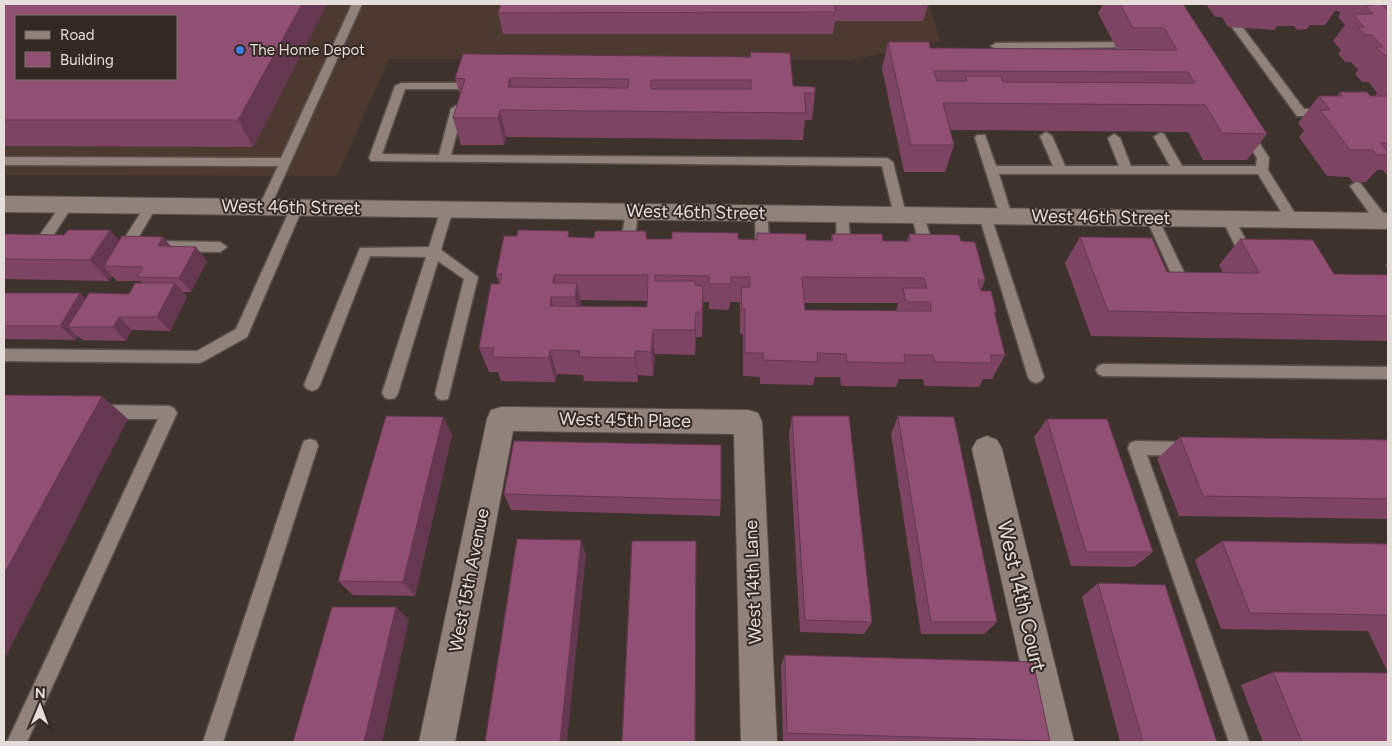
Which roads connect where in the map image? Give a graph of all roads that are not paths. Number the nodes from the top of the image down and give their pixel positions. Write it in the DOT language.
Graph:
graph roads {
  1 [pos="357,4"];
  2 [pos="1220,4"];
  3 [pos="1143,45"];
  4 [pos="996,46"];
  5 [pos="460,86"];
  6 [pos="457,109"];
  7 [pos="1340,113"];
  8 [pos="1238,118"];
  9 [pos="1046,136"];
  10 [pos="1160,137"];
  11 [pos="981,138"];
  12 [pos="1114,138"];
  13 [pos="444,159"];
  14 [pos="4,161"];
  15 [pos="285,162"];
  16 [pos="991,170"];
  17 [pos="1061,170"];
  18 [pos="1127,170"];
  19 [pos="1178,170"];
  20 [pos="1262,170"];
  21 [pos="1356,186"];
  22 [pos="4,204"];
  23 [pos="66,205"];
  24 [pos="151,206"];
  25 [pos="265,207"];
  26 [pos="297,207"];
  27 [pos="447,209"];
  28 [pos="632,211"];
  29 [pos="761,213"];
  30 [pos="842,214"];
  31 [pos="909,215"];
  32 [pos="995,216"];
  33 [pos="1152,218"];
  34 [pos="1228,219"];
  35 [pos="1293,220"];
  36 [pos="1385,221"];
  37 [pos="4,244"];
  38 [pos="41,244"];
  39 [pos="60,244"];
  40 [pos="220,247"];
  41 [pos="627,250"];
  42 [pos="927,250"];
  43 [pos="763,251"];
  44 [pos="844,251"];
  45 [pos="434,252"];
  46 [pos="1246,254"];
  47 [pos="1185,290"];
  48 [pos="4,355"];
  49 [pos="1103,370"];
  50 [pos="1388,373"];
  51 [pos="1036,377"];
  52 [pos="312,385"];
  53 [pos="390,393"];
  54 [pos="443,394"];
  55 [pos="81,412"];
  56 [pos="501,418"];
  57 [pos="748,422"];
  58 [pos="310,446"];
  59 [pos="1204,449"];
  60 [pos="987,450"];
  61 [pos="17,742"];
  62 [pos="213,742"];
  63 [pos="437,742"];
  64 [pos="759,742"];
  65 [pos="1056,742"];
  66 [pos="1239,742"];
  1 -- 15 [label="lane"];
  2 -- 7 [label="lane"];
  3 -- 4 [label="lane"];
  5 -- 13 [label="lane"];
  6 -- 13 [label="lane"];
  8 -- 20 [label="lane"];
  9 -- 17 [label="lane"];
  10 -- 19 [label="lane"];
  11 -- 16 [label="lane"];
  12 -- 18 [label="lane"];
  13 -- 31 [label="lane"];
  14 -- 15 [label="lane"];
  15 -- 25 [label="lane"];
  16 -- 17 [label="lane"];
  16 -- 32 [label="lane"];
  17 -- 18 [label="lane"];
  18 -- 19 [label="lane"];
  19 -- 20 [label="lane"];
  20 -- 35 [label="lane"];
  21 -- 36 [label="lane"];
  22 -- 23 [label="street, West 46th Street"];
  23 -- 24 [label="street, West 46th Street"];
  23 -- 38 [label="lane"];
  24 -- 25 [label="street, West 46th Street"];
  24 -- 40 [label="lane"];
  25 -- 26 [label="street, West 46th Street"];
  26 -- 27 [label="street, West 46th Street"];
  26 -- 48 [label="lane"];
  27 -- 28 [label="street, West 46th Street"];
  27 -- 45 [label="lane"];
  28 -- 29 [label="street, West 46th Street"];
  28 -- 41 [label="lane"];
  29 -- 30 [label="street, West 46th Street"];
  29 -- 43 [label="lane"];
  30 -- 31 [label="street, West 46th Street"];
  30 -- 44 [label="lane"];
  31 -- 32 [label="street, West 46th Street"];
  31 -- 42 [label="lane"];
  32 -- 33 [label="street, West 46th Street"];
  32 -- 51 [label="lane"];
  33 -- 34 [label="street, West 46th Street"];
  33 -- 47 [label="lane"];
  34 -- 35 [label="street, West 46th Street"];
  34 -- 46 [label="lane"];
  35 -- 36 [label="street, West 46th Street"];
  37 -- 38 [label="lane"];
  38 -- 39 [label="lane"];
  45 -- 52 [label="lane"];
  45 -- 53 [label="lane"];
  45 -- 54 [label="lane"];
  49 -- 50 [label="lane"];
  55 -- 61 [label="lane"];
  56 -- 57 [label="street, West 45th Place"];
  56 -- 63 [label="street, West 15th Avenue"];
  57 -- 64 [label="street, West 14th Lane"];
  58 -- 62 [label="lane"];
  59 -- 66 [label="lane"];
  60 -- 65 [label="street, West 14th Court"];
}
